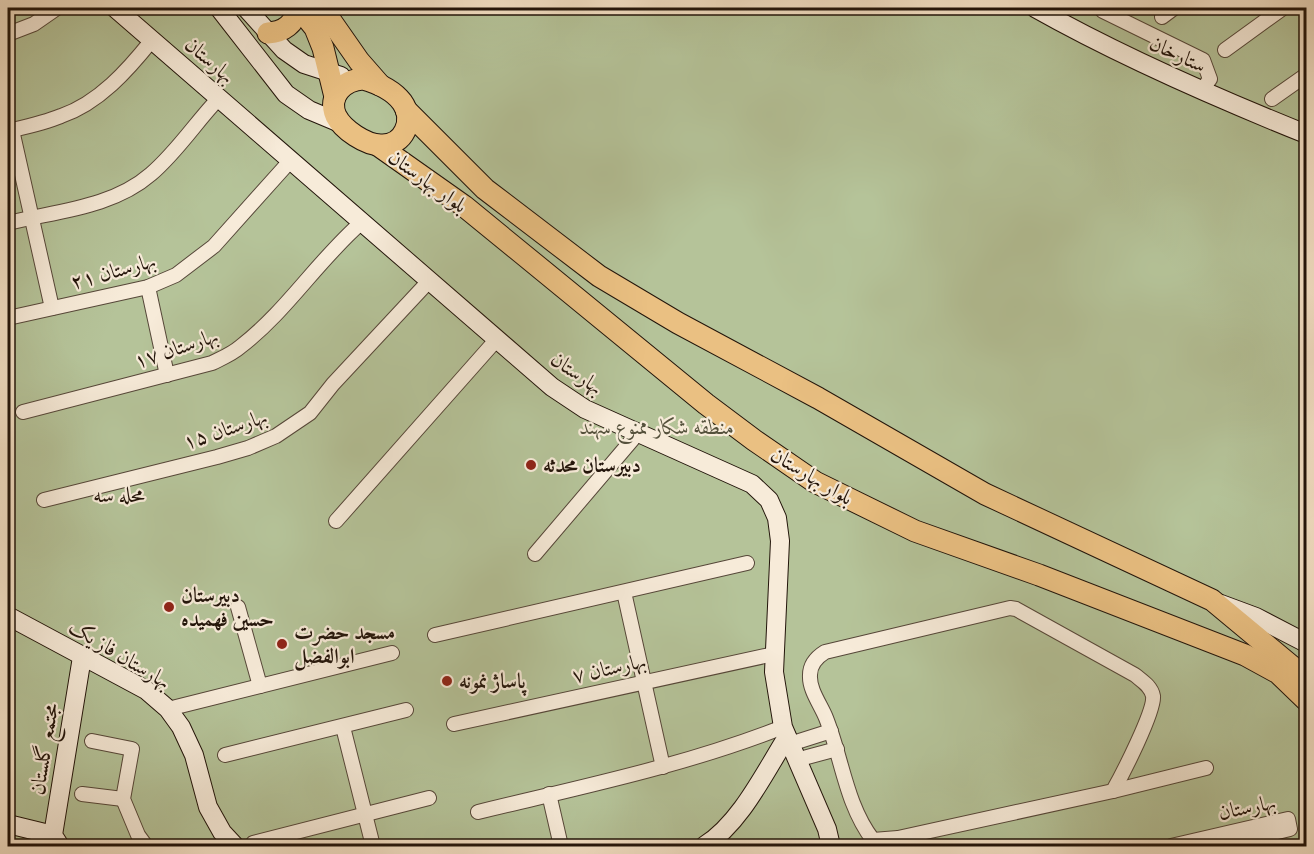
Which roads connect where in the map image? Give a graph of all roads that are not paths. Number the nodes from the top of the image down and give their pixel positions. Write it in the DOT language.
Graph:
graph roads {
  1 [pos="57,8"];
  2 [pos="115,8"];
  3 [pos="219,8"];
  4 [pos="246,8"];
  5 [pos="297,8"];
  6 [pos="322,8"];
  7 [pos="1035,8"];
  8 [pos="1100,8"];
  9 [pos="1174,8"];
  10 [pos="1282,8"];
  11 [pos="1162,17"];
  12 [pos="268,33"];
  13 [pos="8,34"];
  14 [pos="152,40"];
  15 [pos="1225,50"];
  16 [pos="328,72"];
  17 [pos="1306,75"];
  18 [pos="354,80"];
  19 [pos="380,85"];
  20 [pos="1202,90"];
  21 [pos="335,97"];
  22 [pos="219,98"];
  23 [pos="1272,99"];
  24 [pos="406,110"];
  25 [pos="340,123"];
  26 [pos="10,131"];
  27 [pos="1306,134"];
  28 [pos="379,146"];
  29 [pos="291,160"];
  30 [pos="32,217"];
  31 [pos="362,222"];
  32 [pos="8,223"];
  33 [pos="430,280"];
  34 [pos="148,288"];
  35 [pos="52,308"];
  36 [pos="8,318"];
  37 [pos="497,339"];
  38 [pos="167,375"];
  39 [pos="23,412"];
  40 [pos="638,433"];
  41 [pos="44,500"];
  42 [pos="336,521"];
  43 [pos="535,554"];
  44 [pos="747,562"];
  45 [pos="624,592"];
  46 [pos="1212,600"];
  47 [pos="238,607"];
  48 [pos="8,616"];
  49 [pos="435,635"];
  50 [pos="1306,643"];
  51 [pos="392,653"];
  52 [pos="774,654"];
  53 [pos="82,657"];
  54 [pos="1306,678"];
  55 [pos="644,682"];
  56 [pos="260,686"];
  57 [pos="1306,700"];
  58 [pos="168,709"];
  59 [pos="406,710"];
  60 [pos="454,724"];
  61 [pos="343,727"];
  62 [pos="831,731"];
  63 [pos="92,741"];
  64 [pos="789,742"];
  65 [pos="837,749"];
  66 [pos="225,755"];
  67 [pos="663,767"];
  68 [pos="1206,768"];
  69 [pos="755,787"];
  70 [pos="809,789"];
  71 [pos="1113,791"];
  72 [pos="82,794"];
  73 [pos="549,795"];
  74 [pos="429,798"];
  75 [pos="123,799"];
  76 [pos="478,812"];
  77 [pos="365,814"];
  78 [pos="8,824"];
  79 [pos="56,841"];
  80 [pos="254,843"];
  81 [pos="146,846"];
  82 [pos="235,846"];
  83 [pos="373,846"];
  84 [pos="561,846"];
  85 [pos="704,846"];
  86 [pos="831,846"];
  87 [pos="1171,846"];
  88 [pos="1219,846"];
  1 -- 13 [label="street"];
  2 -- 14 [label="street, بهارستان"];
  3 -- 25 [label="street"];
  4 -- 12 [label="street"];
  5 -- 12 [label="main road"];
  5 -- 16 [label="main road"];
  6 -- 19 [label="main road"];
  7 -- 20 [label="street, ستارخان"];
  8 -- 20 [label="street"];
  9 -- 11 [label="street"];
  10 -- 15 [label="street"];
  12 -- 16 [label="street"];
  14 -- 22 [label="street, بهارستان"];
  14 -- 26 [label="street"];
  16 -- 18 [label="street"];
  16 -- 21 [label="main road"];
  17 -- 23 [label="street"];
  18 -- 19 [label="main road"];
  18 -- 21 [label="main road"];
  19 -- 24 [label="main road"];
  20 -- 27 [label="street, ستارخان"];
  21 -- 25 [label="main road"];
  22 -- 29 [label="street, بهارستان"];
  22 -- 30 [label="street"];
  24 -- 28 [label="main road"];
  24 -- 46 [label="main road, بلوار بهارستان"];
  25 -- 28 [label="main road"];
  26 -- 30 [label="street"];
  28 -- 57 [label="main road, بلوار بهارستان"];
  29 -- 31 [label="street, بهارستان"];
  29 -- 34 [label="street, بهارستان ۲۱"];
  30 -- 32 [label="street"];
  30 -- 35 [label="street"];
  31 -- 33 [label="street, بهارستان"];
  31 -- 38 [label="street, بهارستان ۱۷"];
  33 -- 37 [label="street, بهارستان"];
  33 -- 41 [label="street, بهارستان ۱۵"];
  34 -- 35 [label="street, بهارستان ۲۱"];
  34 -- 38 [label="street"];
  35 -- 36 [label="street, بهارستان ۲۱"];
  37 -- 40 [label="street, بهارستان"];
  37 -- 42 [label="street"];
  38 -- 39 [label="street, بهارستان ۱۷"];
  40 -- 43 [label="street"];
  40 -- 52 [label="street, بهارستان"];
  44 -- 45 [label="street"];
  45 -- 49 [label="street"];
  45 -- 55 [label="street"];
  46 -- 50 [label="street"];
  46 -- 54 [label="main road, بلوار بهارستان"];
  47 -- 56 [label="street"];
  48 -- 53 [label="street, بهارستان فاز یک"];
  51 -- 56 [label="street"];
  52 -- 55 [label="street, بهارستان ۷"];
  52 -- 64 [label="street, بهارستان"];
  53 -- 58 [label="street, بهارستان فاز یک"];
  53 -- 79 [label="street, مجتمع گلستان"];
  55 -- 60 [label="street, بهارستان ۷"];
  55 -- 67 [label="street"];
  56 -- 58 [label="street"];
  58 -- 82 [label="street, بهارستان فاز یک"];
  59 -- 61 [label="street"];
  61 -- 66 [label="street"];
  61 -- 77 [label="street"];
  62 -- 64 [label="street"];
  62 -- 65 [label="street"];
  62 -- 71 [label="street"];
  63 -- 75 [label="street"];
  64 -- 65 [label="street"];
  64 -- 67 [label="street"];
  64 -- 69 [label="street"];
  64 -- 70 [label="street, بهارستان"];
  65 -- 71 [label="street"];
  67 -- 73 [label="street"];
  68 -- 71 [label="street"];
  69 -- 70 [label="street"];
  69 -- 85 [label="street"];
  70 -- 86 [label="street, بهارستان"];
  72 -- 75 [label="street"];
  73 -- 76 [label="street"];
  73 -- 84 [label="street"];
  74 -- 77 [label="street"];
  75 -- 81 [label="street"];
  77 -- 80 [label="street"];
  77 -- 83 [label="street"];
  78 -- 79 [label="street"];
  87 -- 88 [label="street, بهارستان"];
}
